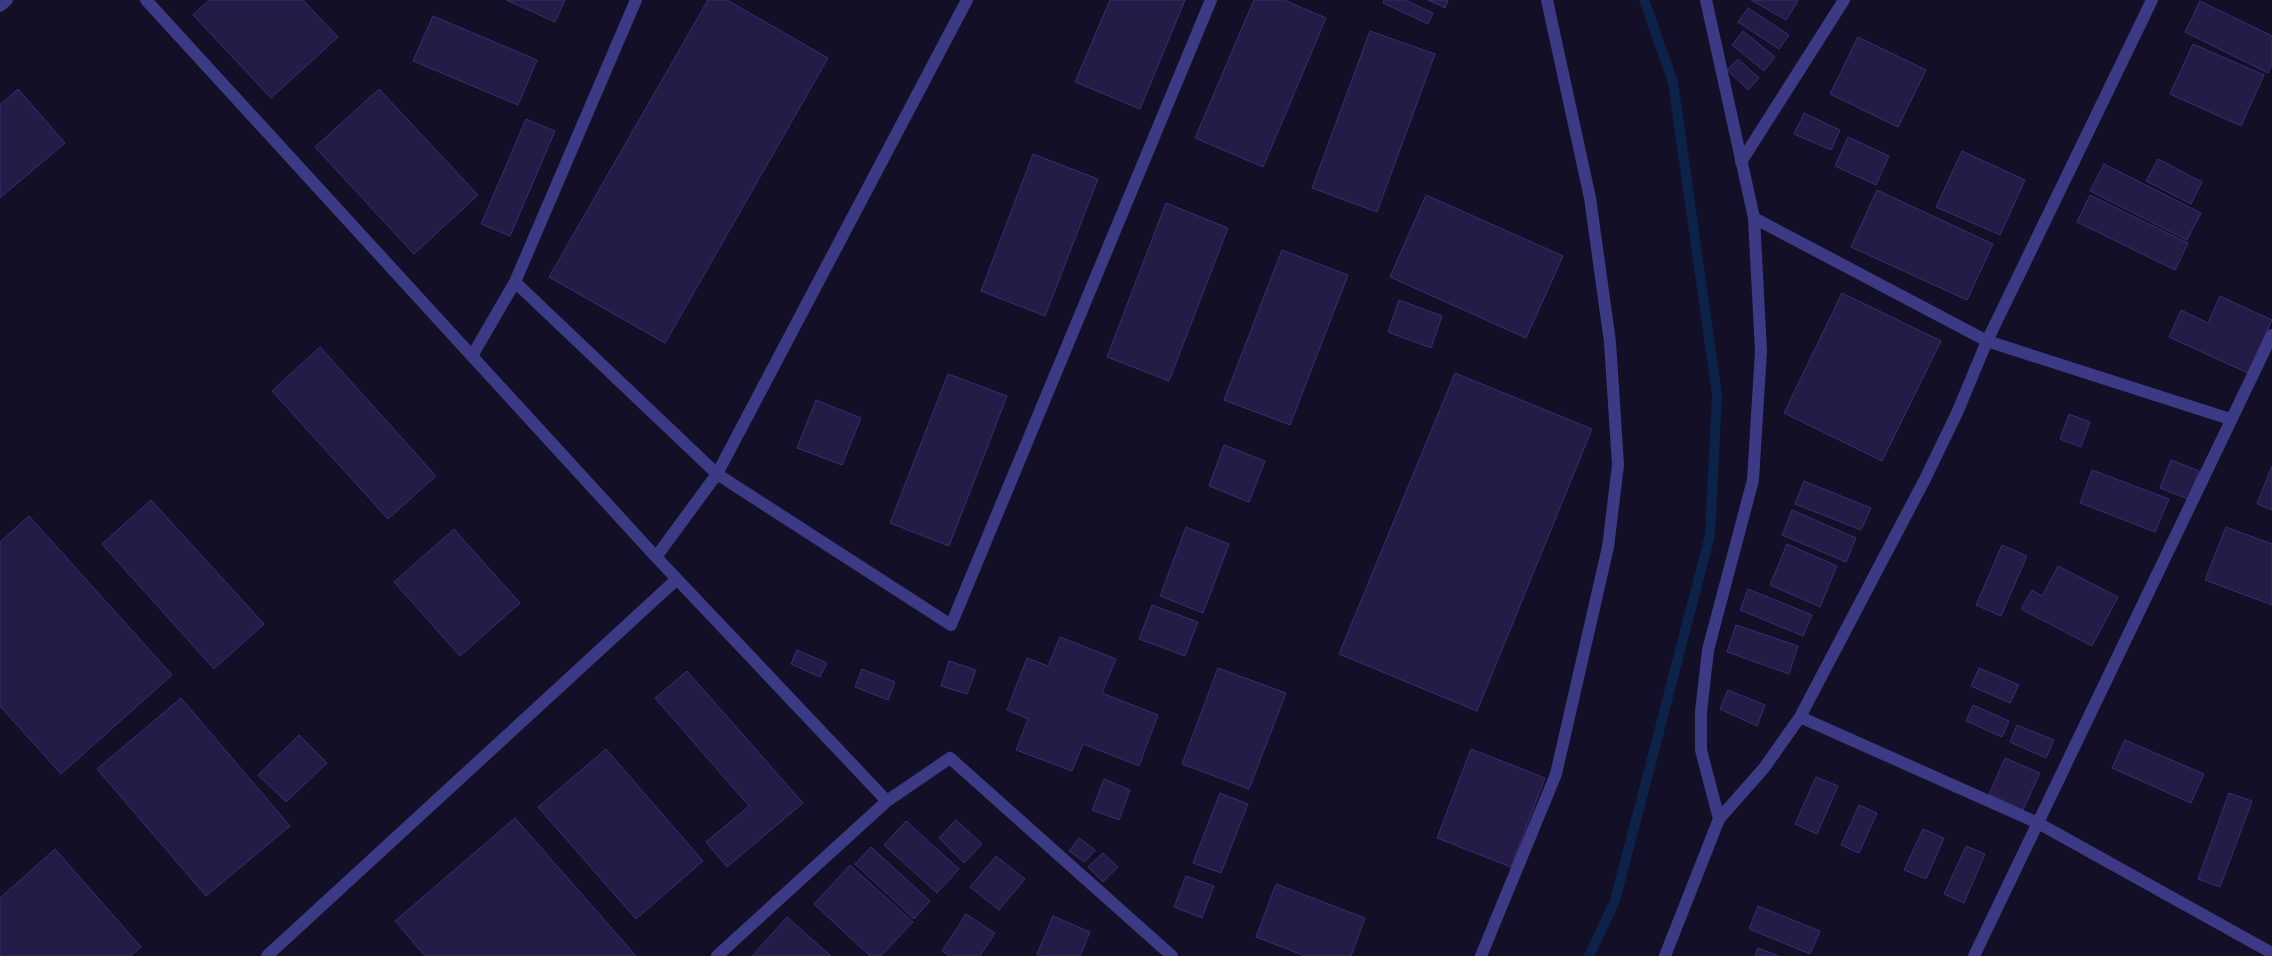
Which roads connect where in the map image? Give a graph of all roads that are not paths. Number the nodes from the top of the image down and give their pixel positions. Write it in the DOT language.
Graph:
graph roads {
  1 [pos="7,0"];
  2 [pos="146,0"];
  3 [pos="636,0"];
  4 [pos="967,0"];
  5 [pos="1211,0"];
  6 [pos="1547,0"];
  7 [pos="1706,0"];
  8 [pos="1844,0"];
  9 [pos="2152,0"];
  10 [pos="0,6"];
  11 [pos="1741,162"];
  12 [pos="1754,218"];
  13 [pos="515,282"];
  14 [pos="2272,335"];
  15 [pos="1987,341"];
  16 [pos="472,356"];
  17 [pos="2230,419"];
  18 [pos="717,474"];
  19 [pos="656,556"];
  20 [pos="677,579"];
  21 [pos="1800,717"];
  22 [pos="887,801"];
  23 [pos="1719,819"];
  24 [pos="2038,823"];
  25 [pos="2272,953"];
  26 [pos="267,956"];
  27 [pos="717,956"];
  28 [pos="1172,956"];
  29 [pos="1481,956"];
  30 [pos="1666,956"];
  31 [pos="1974,956"];
  1 -- 10 [label="street"];
  2 -- 16 [label="street"];
  3 -- 13 [label="street"];
  4 -- 18 [label="street"];
  5 -- 18 [label="street"];
  6 -- 29 [label="street"];
  7 -- 11 [label="street"];
  8 -- 11 [label="street"];
  9 -- 15 [label="street"];
  11 -- 12 [label="street"];
  12 -- 15 [label="street"];
  12 -- 23 [label="street"];
  13 -- 16 [label="street"];
  13 -- 18 [label="street"];
  14 -- 17 [label="street"];
  15 -- 17 [label="street"];
  15 -- 21 [label="street"];
  16 -- 19 [label="street"];
  17 -- 24 [label="street"];
  18 -- 19 [label="street"];
  19 -- 20 [label="street"];
  20 -- 22 [label="street"];
  20 -- 26 [label="street"];
  21 -- 23 [label="street"];
  21 -- 24 [label="street"];
  22 -- 27 [label="street"];
  22 -- 28 [label="street"];
  23 -- 30 [label="street"];
  24 -- 25 [label="street"];
  24 -- 31 [label="street"];
}
